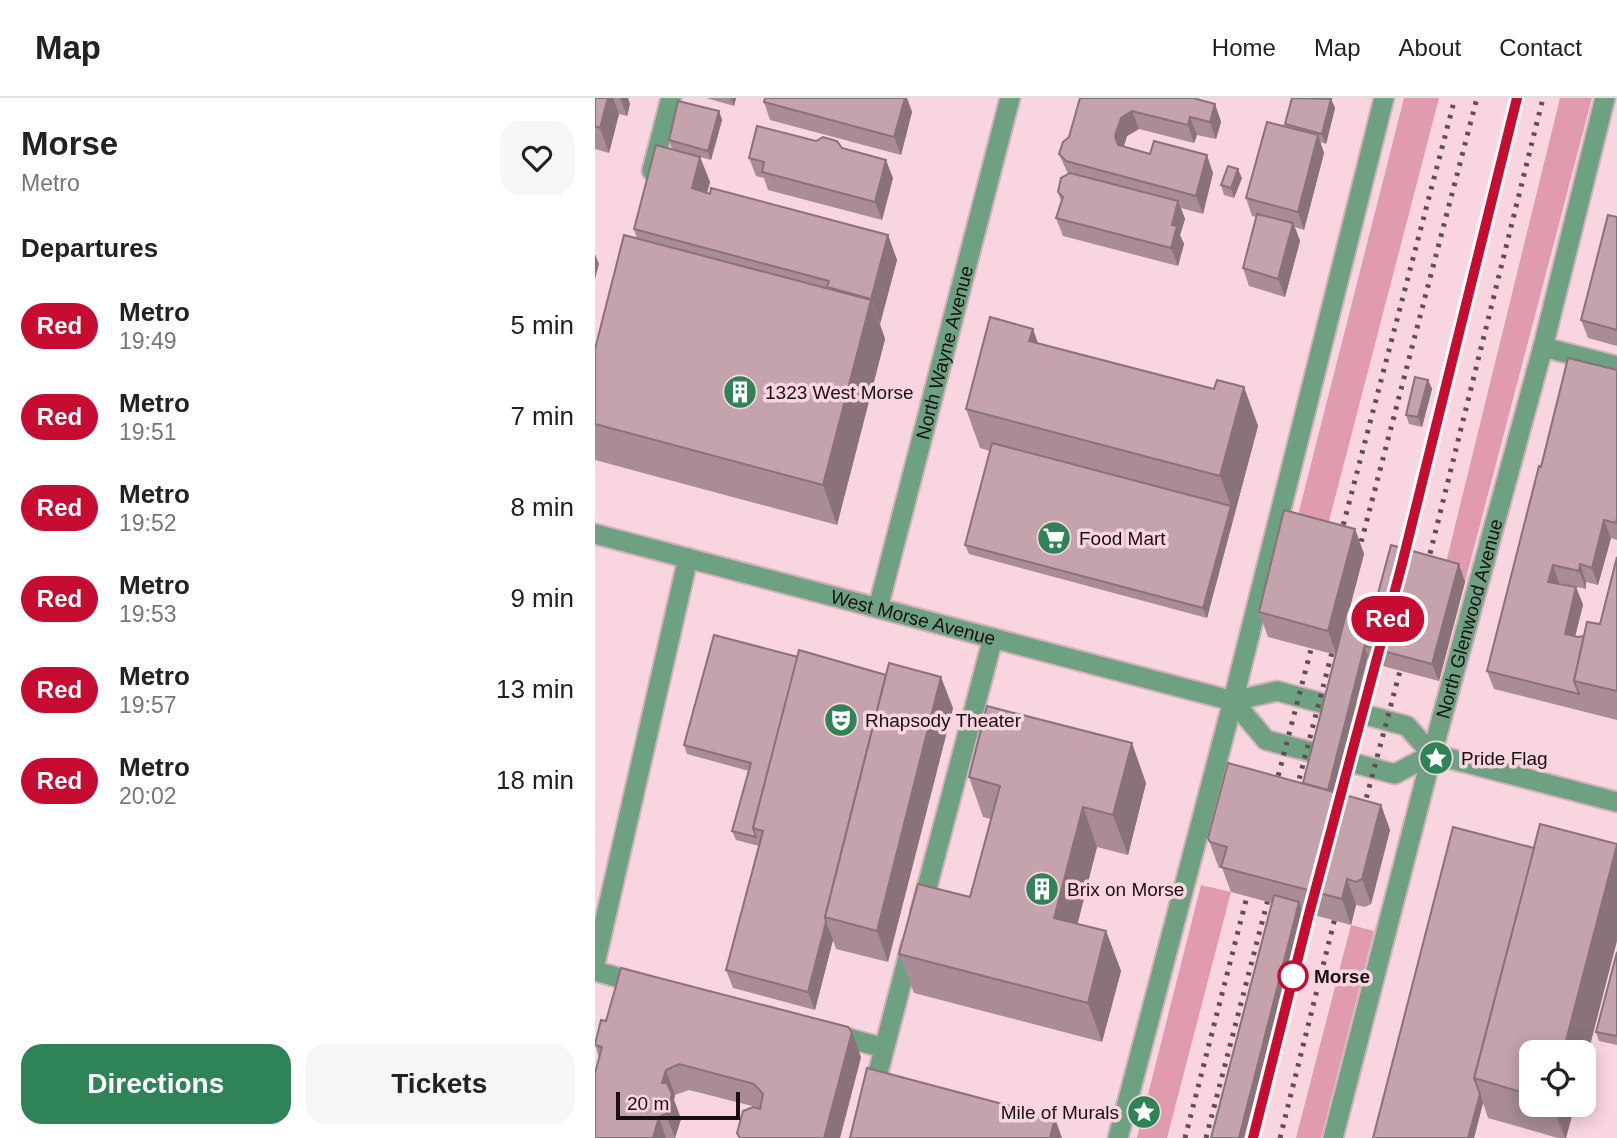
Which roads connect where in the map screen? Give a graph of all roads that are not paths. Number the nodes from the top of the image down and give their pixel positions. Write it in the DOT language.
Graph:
graph roads {
  1 [pos="671,98"];
  2 [pos="1010,98"];
  3 [pos="1384,98"];
  4 [pos="1605,98"];
  5 [pos="647,191"];
  6 [pos="1543,347"];
  7 [pos="1617,366"];
  8 [pos="595,534"];
  9 [pos="688,558"];
  10 [pos="877,608"];
  11 [pos="993,638"];
  12 [pos="1233,701"];
  13 [pos="1433,754"];
  14 [pos="1617,802"];
  15 [pos="595,964"];
  16 [pos="595,971"];
  17 [pos="661,989"];
  18 [pos="805,1027"];
  19 [pos="884,1048"];
  20 [pos="861,1138"];
  21 [pos="1118,1138"];
  22 [pos="1333,1138"];
  1 -- 5 [label="street"];
  2 -- 10 [label="street, North Wayne Avenue"];
  3 -- 12 [label="street"];
  4 -- 6 [label="street, North Glenwood Avenue"];
  6 -- 7 [label="street"];
  6 -- 13 [label="street, North Glenwood Avenue"];
  8 -- 9 [label="street, West Morse Avenue"];
  9 -- 10 [label="street, West Morse Avenue"];
  9 -- 15 [label="street"];
  10 -- 11 [label="street, West Morse Avenue"];
  11 -- 12 [label="street, West Morse Avenue"];
  11 -- 19 [label="street"];
  12 -- 13 [label="street, West Morse Avenue"];
  12 -- 13 [label="street"];
  12 -- 21 [label="street"];
  13 -- 14 [label="street"];
  13 -- 22 [label="street, North Glenwood Avenue"];
  16 -- 17 [label="street"];
  18 -- 19 [label="street"];
  19 -- 20 [label="street"];
}
